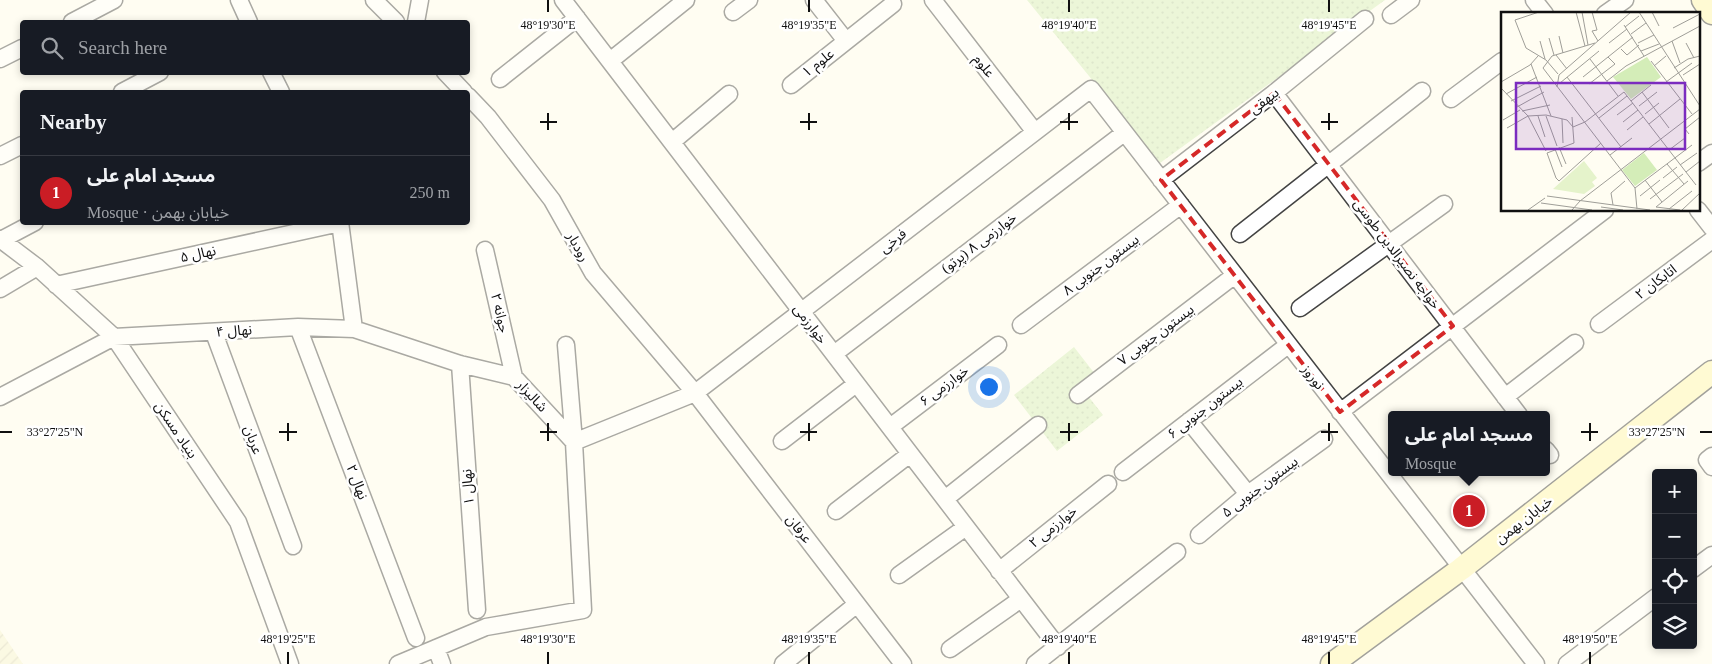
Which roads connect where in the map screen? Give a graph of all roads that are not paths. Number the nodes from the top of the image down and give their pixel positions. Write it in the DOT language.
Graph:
graph roads {
  1 [pos="114,0"];
  2 [pos="239,0"];
  3 [pos="374,0"];
  4 [pos="420,0"];
  5 [pos="563,0"];
  6 [pos="686,0"];
  7 [pos="749,0"];
  8 [pos="814,0"];
  9 [pos="933,0"];
  10 [pos="1410,0"];
  11 [pos="1534,0"];
  12 [pos="1625,0"];
  13 [pos="1703,0"];
  14 [pos="893,4"];
  15 [pos="733,12"];
  16 [pos="1543,12"];
  17 [pos="1608,12"];
  18 [pos="1712,13"];
  19 [pos="1391,15"];
  20 [pos="577,18"];
  21 [pos="1365,19"];
  22 [pos="76,20"];
  23 [pos="248,20"];
  24 [pos="394,20"];
  25 [pos="416,20"];
  26 [pos="846,41"];
  27 [pos="20,49"];
  28 [pos="0,60"];
  29 [pos="610,61"];
  30 [pos="1501,62"];
  31 [pos="154,75"];
  32 [pos="273,75"];
  33 [pos="448,75"];
  34 [pos="500,79"];
  35 [pos="790,85"];
  36 [pos="1091,89"];
  37 [pos="126,90"];
  38 [pos="279,90"];
  39 [pos="462,90"];
  40 [pos="1422,91"];
  41 [pos="1274,93"];
  42 [pos="729,94"];
  43 [pos="470,98"];
  44 [pos="1451,99"];
  45 [pos="1035,132"];
  46 [pos="1124,132"];
  47 [pos="672,142"];
  48 [pos="20,145"];
  49 [pos="1712,153"];
  50 [pos="0,156"];
  51 [pos="1700,161"];
  52 [pos="1329,165"];
  53 [pos="1161,180"];
  54 [pos="1444,204"];
  55 [pos="1181,205"];
  56 [pos="1604,211"];
  57 [pos="1699,211"];
  58 [pos="29,225"];
  59 [pos="331,225"];
  60 [pos="340,225"];
  61 [pos="1712,228"];
  62 [pos="1240,234"];
  63 [pos="1,240"];
  64 [pos="1712,240"];
  65 [pos="1389,243"];
  66 [pos="485,250"];
  67 [pos="36,267"];
  68 [pos="1235,275"];
  69 [pos="56,285"];
  70 [pos="0,289"];
  71 [pos="1300,308"];
  72 [pos="801,311"];
  73 [pos="1599,324"];
  74 [pos="1021,325"];
  75 [pos="1453,326"];
  76 [pos="298,327"];
  77 [pos="354,329"];
  78 [pos="214,333"];
  79 [pos="114,337"];
  80 [pos="1575,343"];
  81 [pos="1288,344"];
  82 [pos="566,345"];
  83 [pos="998,345"];
  84 [pos="834,354"];
  85 [pos="460,364"];
  86 [pos="1712,372"];
  87 [pos="514,377"];
  88 [pos="856,384"];
  89 [pos="695,393"];
  90 [pos="1078,395"];
  91 [pos="0,397"];
  92 [pos="1505,397"];
  93 [pos="1516,411"];
  94 [pos="1340,412"];
  95 [pos="1189,421"];
  96 [pos="1038,426"];
  97 [pos="890,428"];
  98 [pos="1324,439"];
  99 [pos="782,441"];
  100 [pos="574,442"];
  101 [pos="910,454"];
  102 [pos="1712,456"];
  103 [pos="1712,467"];
  104 [pos="1123,472"];
  105 [pos="1388,474"];
  106 [pos="1390,476"];
  107 [pos="1108,484"];
  108 [pos="1248,494"];
  109 [pos="944,499"];
  110 [pos="836,511"];
  111 [pos="966,527"];
  112 [pos="1198,536"];
  113 [pos="292,546"];
  114 [pos="1177,552"];
  115 [pos="1712,555"];
  116 [pos="1697,566"];
  117 [pos="1462,569"];
  118 [pos="999,571"];
  119 [pos="899,575"];
  120 [pos="1021,599"];
  121 [pos="1652,600"];
  122 [pos="857,604"];
  123 [pos="477,610"];
  124 [pos="416,638"];
  125 [pos="1058,647"];
  126 [pos="436,648"];
  127 [pos="950,649"];
  128 [pos="290,664"];
  129 [pos="398,664"];
  130 [pos="442,664"];
  131 [pos="783,664"];
  132 [pos="903,664"];
  133 [pos="1035,664"];
  134 [pos="1332,664"];
  135 [pos="1536,664"];
  136 [pos="1567,664"];
  1 -- 22 [label="street"];
  2 -- 23 [label="street"];
  3 -- 24 [label="street"];
  4 -- 25 [label="street"];
  5 -- 20 [label="street, خوارزمی"];
  6 -- 29 [label="street"];
  7 -- 15 [label="street"];
  8 -- 26 [label="street"];
  9 -- 45 [label="street, علوم"];
  10 -- 19 [label="street"];
  11 -- 16 [label="street"];
  12 -- 17 [label="street"];
  13 -- 18 [label="street"];
  14 -- 26 [label="street, علوم ۱"];
  20 -- 29 [label="street, خوارزمی"];
  20 -- 34 [label="street"];
  21 -- 41 [label="street, بیهقی"];
  26 -- 35 [label="street, علوم ۱"];
  27 -- 28 [label="street"];
  29 -- 47 [label="street, خوارزمی"];
  30 -- 44 [label="street"];
  31 -- 37 [label="street"];
  32 -- 38 [label="street"];
  33 -- 39 [label="street"];
  36 -- 45 [label="street, فرخی"];
  36 -- 46 [label="street, نوروز"];
  40 -- 52 [label="street"];
  41 -- 52 [label="street, خواجه نصیرالدین طوسی"];
  41 -- 53 [label="street, بیهقی"];
  42 -- 47 [label="street"];
  43 -- 89 [label="street, رودبار"];
  45 -- 72 [label="street, فرخی"];
  46 -- 53 [label="street, نوروز"];
  46 -- 84 [label="street, خوارزمی ۸ (پرتو)"];
  47 -- 72 [label="street, خوارزمی"];
  48 -- 50 [label="street"];
  49 -- 51 [label="street"];
  52 -- 62 [label="street"];
  52 -- 65 [label="street, خواجه نصیرالدین طوسی"];
  53 -- 55 [label="street, نوروز"];
  54 -- 65 [label="street"];
  55 -- 68 [label="street, نوروز"];
  55 -- 74 [label="street, بیستون جنوبی ۸"];
  56 -- 75 [label="street"];
  57 -- 61 [label="street"];
  58 -- 63 [label="street"];
  59 -- 69 [label="street, نهال ۵"];
  60 -- 77 [label="street"];
  63 -- 67 [label="street, بنیاد مسکن"];
  64 -- 73 [label="street, اتابکان ۲"];
  65 -- 71 [label="street"];
  65 -- 75 [label="street, خواجه نصیرالدین طوسی"];
  66 -- 87 [label="street, جوانه ۲"];
  67 -- 69 [label="street, بنیاد مسکن"];
  67 -- 70 [label="street"];
  68 -- 81 [label="street, نوروز"];
  68 -- 90 [label="street, بیستون جنوبی ۷"];
  69 -- 79 [label="street, بنیاد مسکن"];
  72 -- 84 [label="street, خوارزمی"];
  72 -- 89 [label="street, فرخی"];
  75 -- 92 [label="street, خواجه نصیرالدین طوسی"];
  75 -- 94 [label="street"];
  76 -- 77 [label="street, نهال ۴"];
  76 -- 78 [label="street, نهال ۴"];
  76 -- 124 [label="street, نهال ۲"];
  77 -- 85 [label="street, شالیزار"];
  78 -- 79 [label="street, نهال ۴"];
  78 -- 113 [label="street, عربان"];
  79 -- 91 [label="street"];
  79 -- 128 [label="street, بنیاد مسکن"];
  80 -- 92 [label="street"];
  81 -- 94 [label="street, نوروز"];
  81 -- 95 [label="street, بیستون جنوبی ۶"];
  82 -- 100 [label="street"];
  83 -- 97 [label="street, خوارزمی ۶"];
  84 -- 88 [label="street, خوارزمی"];
  85 -- 87 [label="street, شالیزار"];
  85 -- 123 [label="street, نهال ۱"];
  86 -- 117 [label="street, خیابان بهمن"];
  87 -- 100 [label="street, شالیزار"];
  88 -- 97 [label="street, خوارزمی"];
  88 -- 99 [label="street"];
  89 -- 100 [label="street"];
  89 -- 122 [label="street, عرفان"];
  92 -- 93 [label="street, خواجه نصیرالدین طوسی"];
  94 -- 105 [label="street, نوروز"];
  95 -- 104 [label="street, بیستون جنوبی ۶"];
  95 -- 108 [label="street"];
  96 -- 109 [label="street"];
  97 -- 101 [label="street, خوارزمی"];
  98 -- 108 [label="street, بیستون جنوبی ۵"];
  100 -- 126 [label="street"];
  101 -- 109 [label="street, خوارزمی"];
  101 -- 110 [label="street"];
  102 -- 103 [label="street"];
  106 -- 117 [label="street, نوروز"];
  107 -- 118 [label="street, خوارزمی ۲"];
  108 -- 112 [label="street, بیستون جنوبی ۵"];
  109 -- 111 [label="street, خوارزمی"];
  111 -- 118 [label="street, خوارزمی"];
  111 -- 119 [label="street"];
  114 -- 125 [label="street"];
  115 -- 116 [label="street"];
  117 -- 134 [label="street, خیابان بهمن"];
  117 -- 135 [label="street, نوروز"];
  118 -- 120 [label="street, خوارزمی"];
  120 -- 125 [label="street, خوارزمی"];
  120 -- 127 [label="street"];
  121 -- 136 [label="street"];
  122 -- 131 [label="street"];
  122 -- 132 [label="street, عرفان"];
  125 -- 133 [label="street"];
  126 -- 129 [label="street"];
  126 -- 130 [label="street"];
}
